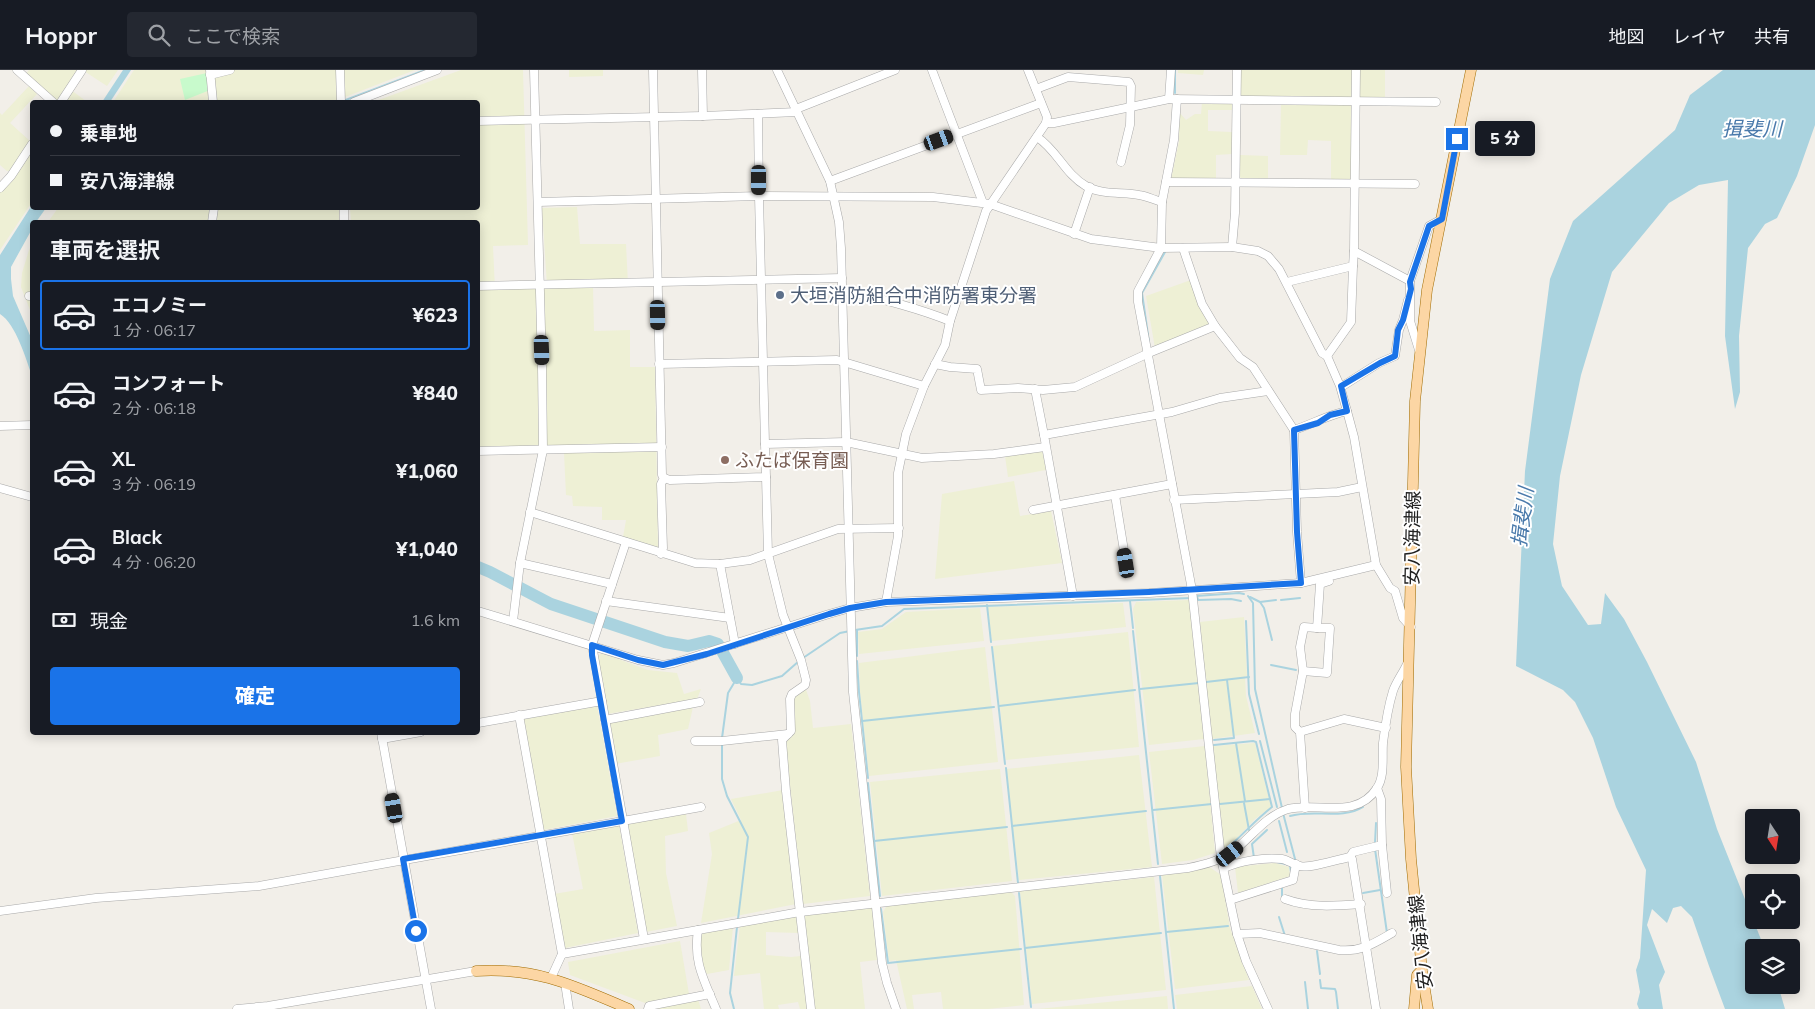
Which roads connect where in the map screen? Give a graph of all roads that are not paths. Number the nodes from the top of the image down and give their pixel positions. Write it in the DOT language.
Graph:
graph roads {
  1 [pos="17,70"];
  2 [pos="82,70"];
  3 [pos="230,70"];
  4 [pos="340,70"];
  5 [pos="437,70"];
  6 [pos="534,70"];
  7 [pos="653,70"];
  8 [pos="702,70"];
  9 [pos="777,70"];
  10 [pos="896,70"];
  11 [pos="932,70"];
  12 [pos="1028,70"];
  13 [pos="1171,70"];
  14 [pos="1237,70"];
  15 [pos="1356,70"];
  16 [pos="1471,70"];
  17 [pos="210,72"];
  18 [pos="1036,89"];
  19 [pos="1173,99"];
  20 [pos="51,100"];
  21 [pos="61,100"];
  22 [pos="214,100"];
  23 [pos="341,100"];
  24 [pos="366,100"];
  25 [pos="1237,100"];
  26 [pos="1355,100"];
  27 [pos="1436,102"];
  28 [pos="1040,103"];
  29 [pos="1131,106"];
  30 [pos="797,111"];
  31 [pos="758,114"];
  32 [pos="703,116"];
  33 [pos="654,117"];
  34 [pos="536,119"];
  35 [pos="480,120"];
  36 [pos="1046,123"];
  37 [pos="957,134"];
  38 [pos="1038,137"];
  39 [pos="30,147"];
  40 [pos="1121,162"];
  41 [pos="830,181"];
  42 [pos="1166,182"];
  43 [pos="1236,183"];
  44 [pos="1355,184"];
  45 [pos="1415,184"];
  46 [pos="0,188"];
  47 [pos="1090,188"];
  48 [pos="834,195"];
  49 [pos="759,196"];
  50 [pos="655,199"];
  51 [pos="538,202"];
  52 [pos="1162,202"];
  53 [pos="987,204"];
  54 [pos="1442,219"];
  55 [pos="1074,234"];
  56 [pos="1232,247"];
  57 [pos="1160,248"];
  58 [pos="1183,248"];
  59 [pos="1354,251"];
  60 [pos="1353,266"];
  61 [pos="842,278"];
  62 [pos="761,280"];
  63 [pos="657,282"];
  64 [pos="1287,282"];
  65 [pos="539,285"];
  66 [pos="1411,285"];
  67 [pos="480,286"];
  68 [pos="842,290"];
  69 [pos="950,320"];
  70 [pos="1215,326"];
  71 [pos="1420,352"];
  72 [pos="1148,353"];
  73 [pos="1327,356"];
  74 [pos="764,362"];
  75 [pos="844,362"];
  76 [pos="659,364"];
  77 [pos="935,364"];
  78 [pos="924,386"];
  79 [pos="1341,386"];
  80 [pos="1035,390"];
  81 [pos="1268,391"];
  82 [pos="1347,411"];
  83 [pos="1159,414"];
  84 [pos="30,424"];
  85 [pos="0,426"];
  86 [pos="1294,430"];
  87 [pos="1044,435"];
  88 [pos="846,442"];
  89 [pos="766,444"];
  90 [pos="662,447"];
  91 [pos="1045,447"];
  92 [pos="543,450"];
  93 [pos="480,451"];
  94 [pos="901,454"];
  95 [pos="766,477"];
  96 [pos="664,478"];
  97 [pos="1172,484"];
  98 [pos="0,488"];
  99 [pos="1362,488"];
  100 [pos="1295,494"];
  101 [pos="1115,495"];
  102 [pos="30,496"];
  103 [pos="1174,500"];
  104 [pos="1056,506"];
  105 [pos="1033,510"];
  106 [pos="530,512"];
  107 [pos="848,528"];
  108 [pos="899,528"];
  109 [pos="626,542"];
  110 [pos="661,554"];
  111 [pos="768,554"];
  112 [pos="1126,563"];
  113 [pos="520,564"];
  114 [pos="720,564"];
  115 [pos="1376,565"];
  116 [pos="1339,574"];
  117 [pos="1301,583"];
  118 [pos="612,584"];
  119 [pos="1192,590"];
  120 [pos="1073,596"];
  121 [pos="606,601"];
  122 [pos="886,602"];
  123 [pos="850,608"];
  124 [pos="480,611"];
  125 [pos="730,618"];
  126 [pos="513,621"];
  127 [pos="787,627"];
  128 [pos="1411,627"];
  129 [pos="1317,628"];
  130 [pos="735,644"];
  131 [pos="592,645"];
  132 [pos="1409,660"];
  133 [pos="1303,671"];
  134 [pos="602,701"];
  135 [pos="700,702"];
  136 [pos="519,715"];
  137 [pos="605,720"];
  138 [pos="480,723"];
  139 [pos="1386,728"];
  140 [pos="1300,732"];
  141 [pos="788,734"];
  142 [pos="382,736"];
  143 [pos="695,741"];
  144 [pos="1377,788"];
  145 [pos="702,807"];
  146 [pos="1305,808"];
  147 [pos="622,821"];
  148 [pos="540,835"];
  149 [pos="1382,845"];
  150 [pos="1350,857"];
  151 [pos="1221,858"];
  152 [pos="403,859"];
  153 [pos="1296,864"];
  154 [pos="1224,868"];
  155 [pos="1388,893"];
  156 [pos="1285,898"];
  157 [pos="1230,900"];
  158 [pos="876,903"];
  159 [pos="1361,904"];
  160 [pos="0,911"];
  161 [pos="800,912"];
  162 [pos="698,930"];
  163 [pos="1392,933"];
  164 [pos="1236,934"];
  165 [pos="644,939"];
  166 [pos="1367,947"];
  167 [pos="562,954"];
  168 [pos="476,971"];
  169 [pos="1422,971"];
  170 [pos="425,978"];
  171 [pos="552,978"];
  172 [pos="564,983"];
  173 [pos="710,994"];
  174 [pos="237,1009"];
  175 [pos="431,1009"];
  176 [pos="569,1009"];
  177 [pos="629,1009"];
  178 [pos="648,1009"];
  179 [pos="716,1009"];
  180 [pos="810,1009"];
  181 [pos="896,1009"];
  182 [pos="1268,1009"];
  183 [pos="1376,1009"];
  184 [pos="1414,1009"];
  185 [pos="1428,1009"];
  1 -- 20 [label="street"];
  2 -- 21 [label="street"];
  3 -- 17 [label="street"];
  4 -- 23 [label="street"];
  5 -- 24 [label="street"];
  6 -- 34 [label="street"];
  7 -- 33 [label="street"];
  8 -- 32 [label="street"];
  9 -- 30 [label="street"];
  10 -- 30 [label="street"];
  11 -- 37 [label="street"];
  12 -- 18 [label="street"];
  13 -- 19 [label="street"];
  14 -- 25 [label="street"];
  15 -- 26 [label="street"];
  16 -- 54 [label="main road, 安八海津線"];
  17 -- 22 [label="street"];
  18 -- 28 [label="street"];
  18 -- 29 [label="street"];
  19 -- 25 [label="street"];
  19 -- 29 [label="street"];
  19 -- 42 [label="street"];
  25 -- 26 [label="street"];
  25 -- 43 [label="street"];
  26 -- 27 [label="street"];
  26 -- 44 [label="street"];
  28 -- 36 [label="street"];
  28 -- 37 [label="street"];
  29 -- 36 [label="street"];
  29 -- 40 [label="street"];
  30 -- 31 [label="street"];
  30 -- 41 [label="street"];
  31 -- 32 [label="street"];
  31 -- 49 [label="street"];
  32 -- 33 [label="street"];
  33 -- 34 [label="street"];
  33 -- 50 [label="street"];
  34 -- 35 [label="street"];
  34 -- 51 [label="street"];
  36 -- 38 [label="street"];
  37 -- 41 [label="street"];
  37 -- 53 [label="street"];
  38 -- 47 [label="street"];
  38 -- 53 [label="street"];
  39 -- 46 [label="street"];
  41 -- 48 [label="street"];
  42 -- 43 [label="street"];
  42 -- 52 [label="street"];
  43 -- 44 [label="street"];
  43 -- 56 [label="street"];
  44 -- 45 [label="street"];
  44 -- 59 [label="street"];
  47 -- 52 [label="street"];
  47 -- 55 [label="street"];
  48 -- 49 [label="street"];
  48 -- 53 [label="street"];
  48 -- 61 [label="street"];
  49 -- 50 [label="street"];
  49 -- 62 [label="street"];
  50 -- 51 [label="street"];
  50 -- 63 [label="street"];
  51 -- 65 [label="street"];
  52 -- 57 [label="street"];
  53 -- 55 [label="street"];
  53 -- 69 [label="street"];
  54 -- 66 [label="street"];
  54 -- 71 [label="main road, 安八海津線"];
  55 -- 57 [label="street"];
  56 -- 58 [label="street"];
  56 -- 64 [label="street"];
  57 -- 58 [label="street"];
  57 -- 72 [label="street"];
  58 -- 70 [label="street"];
  59 -- 60 [label="street"];
  59 -- 66 [label="street"];
  60 -- 64 [label="street"];
  60 -- 73 [label="street"];
  61 -- 62 [label="street"];
  61 -- 68 [label="street"];
  62 -- 63 [label="street"];
  62 -- 74 [label="street"];
  63 -- 65 [label="street"];
  63 -- 76 [label="street"];
  64 -- 73 [label="street"];
  65 -- 67 [label="street"];
  65 -- 92 [label="street"];
  66 -- 71 [label="street"];
  66 -- 79 [label="street"];
  68 -- 69 [label="street"];
  68 -- 75 [label="street"];
  69 -- 77 [label="street"];
  70 -- 72 [label="street"];
  70 -- 81 [label="street"];
  71 -- 128 [label="main road, 安八海津線"];
  72 -- 80 [label="street"];
  72 -- 83 [label="street"];
  73 -- 79 [label="street"];
  74 -- 75 [label="street"];
  74 -- 76 [label="street"];
  74 -- 89 [label="street"];
  75 -- 78 [label="street"];
  75 -- 88 [label="street"];
  76 -- 90 [label="street"];
  77 -- 78 [label="street"];
  77 -- 80 [label="street"];
  78 -- 94 [label="street"];
  79 -- 82 [label="street"];
  80 -- 87 [label="street"];
  81 -- 83 [label="street"];
  81 -- 86 [label="street"];
  82 -- 86 [label="street"];
  82 -- 99 [label="street"];
  83 -- 87 [label="street"];
  83 -- 97 [label="street"];
  84 -- 85 [label="street"];
  86 -- 100 [label="street"];
  87 -- 91 [label="street"];
  88 -- 89 [label="street"];
  88 -- 94 [label="street"];
  88 -- 107 [label="street"];
  89 -- 95 [label="street"];
  90 -- 92 [label="street"];
  90 -- 96 [label="street"];
  91 -- 94 [label="street"];
  91 -- 104 [label="street"];
  92 -- 93 [label="street"];
  92 -- 106 [label="street"];
  94 -- 108 [label="street"];
  95 -- 96 [label="street"];
  95 -- 111 [label="street"];
  96 -- 110 [label="street"];
  97 -- 101 [label="street"];
  97 -- 103 [label="street"];
  98 -- 102 [label="street"];
  99 -- 100 [label="street"];
  99 -- 115 [label="street"];
  100 -- 103 [label="street"];
  100 -- 117 [label="street"];
  101 -- 104 [label="street"];
  101 -- 112 [label="street"];
  103 -- 119 [label="street"];
  104 -- 105 [label="street"];
  104 -- 120 [label="street"];
  106 -- 109 [label="street"];
  106 -- 113 [label="street"];
  107 -- 108 [label="street"];
  107 -- 111 [label="street"];
  107 -- 123 [label="street"];
  108 -- 122 [label="street"];
  109 -- 110 [label="street"];
  109 -- 118 [label="street"];
  110 -- 114 [label="street"];
  111 -- 114 [label="street"];
  111 -- 127 [label="street"];
  113 -- 118 [label="street"];
  113 -- 126 [label="street"];
  114 -- 125 [label="street"];
  115 -- 116 [label="street"];
  115 -- 128 [label="street"];
  116 -- 117 [label="street"];
  116 -- 129 [label="street"];
  117 -- 119 [label="street"];
  118 -- 121 [label="street"];
  119 -- 120 [label="street"];
  119 -- 151 [label="street"];
  120 -- 122 [label="street"];
  121 -- 125 [label="street"];
  121 -- 131 [label="street"];
  122 -- 123 [label="street"];
  123 -- 127 [label="street"];
  123 -- 158 [label="street"];
  124 -- 126 [label="street"];
  125 -- 130 [label="street"];
  126 -- 131 [label="street"];
  127 -- 130 [label="street"];
  127 -- 141 [label="street"];
  128 -- 132 [label="main road, 安八海津線"];
  129 -- 133 [label="street"];
  129 -- 133 [label="street"];
  130 -- 131 [label="street"];
  131 -- 134 [label="street"];
  132 -- 139 [label="street"];
  132 -- 169 [label="main road, 安八海津線"];
  133 -- 140 [label="street"];
  134 -- 136 [label="street"];
  134 -- 137 [label="street"];
  135 -- 137 [label="street"];
  136 -- 138 [label="street"];
  136 -- 148 [label="street"];
  137 -- 147 [label="street"];
  139 -- 140 [label="street"];
  139 -- 144 [label="street"];
  140 -- 146 [label="street"];
  141 -- 143 [label="street"];
  141 -- 161 [label="street"];
  142 -- 152 [label="street"];
  144 -- 146 [label="street"];
  144 -- 149 [label="street"];
  145 -- 147 [label="street"];
  146 -- 151 [label="street"];
  147 -- 148 [label="street"];
  147 -- 165 [label="street"];
  148 -- 152 [label="street"];
  148 -- 167 [label="street"];
  149 -- 150 [label="street"];
  149 -- 155 [label="street"];
  150 -- 153 [label="street"];
  150 -- 159 [label="street"];
  151 -- 154 [label="street"];
  151 -- 158 [label="street"];
  152 -- 160 [label="street"];
  152 -- 170 [label="street"];
  153 -- 154 [label="street"];
  153 -- 157 [label="street"];
  154 -- 157 [label="street"];
  156 -- 159 [label="street"];
  157 -- 164 [label="street"];
  158 -- 161 [label="street"];
  158 -- 181 [label="street"];
  159 -- 166 [label="street"];
  161 -- 162 [label="street"];
  161 -- 180 [label="street"];
  162 -- 165 [label="street"];
  162 -- 173 [label="street"];
  163 -- 166 [label="street"];
  164 -- 166 [label="street"];
  164 -- 182 [label="street"];
  165 -- 167 [label="street"];
  166 -- 183 [label="street"];
  167 -- 171 [label="street"];
  168 -- 170 [label="street"];
  168 -- 171 [label="main road"];
  169 -- 184 [label="main road"];
  169 -- 185 [label="main road, 安八海津線"];
  170 -- 174 [label="street"];
  170 -- 175 [label="street"];
  171 -- 172 [label="main road"];
  172 -- 176 [label="street"];
  172 -- 177 [label="main road"];
  173 -- 178 [label="street"];
  173 -- 179 [label="street"];
}
